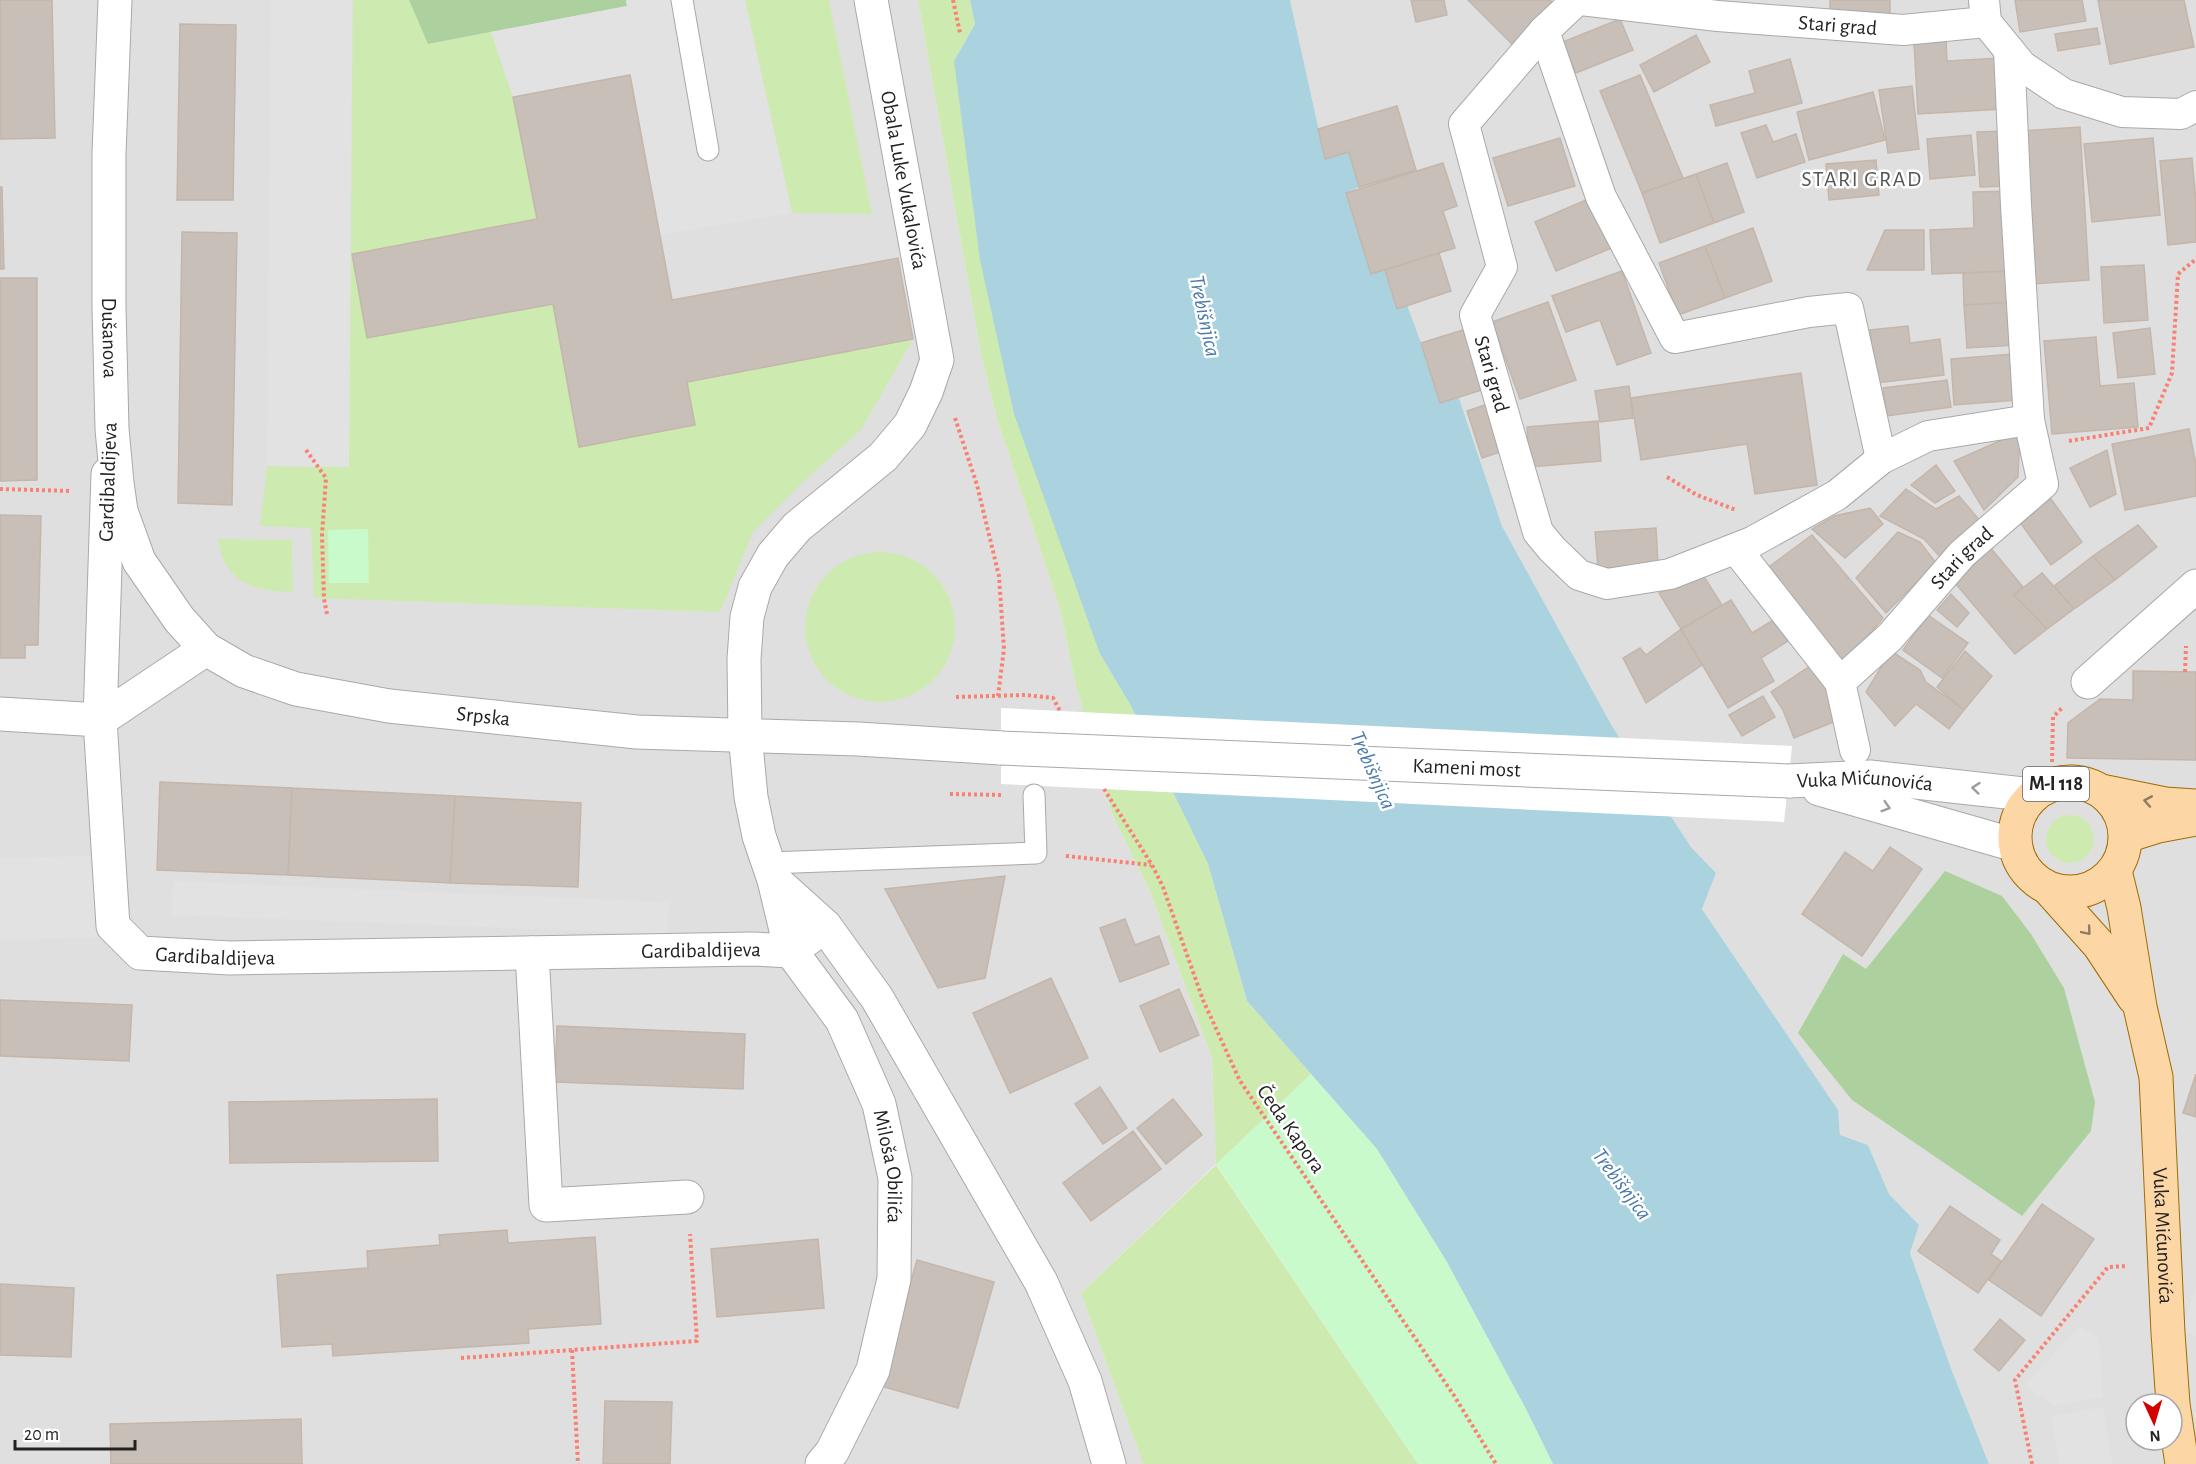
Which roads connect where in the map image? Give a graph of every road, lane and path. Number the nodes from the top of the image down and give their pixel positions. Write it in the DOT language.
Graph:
graph roads {
  1 [pos="114,0"];
  2 [pos="682,0"];
  3 [pos="872,0"];
  4 [pos="953,0"];
  5 [pos="1579,0"];
  6 [pos="1985,11"];
  7 [pos="1544,31"];
  8 [pos="960,33"];
  9 [pos="2009,50"];
  10 [pos="2191,117"];
  11 [pos="708,150"];
  12 [pos="2196,259"];
  13 [pos="111,386"];
  14 [pos="955,417"];
  15 [pos="2031,428"];
  16 [pos="306,450"];
  17 [pos="1881,459"];
  18 [pos="1667,477"];
  19 [pos="0,489"];
  20 [pos="107,492"];
  21 [pos="1747,507"];
  22 [pos="1736,549"];
  23 [pos="2196,586"];
  24 [pos="327,614"];
  25 [pos="206,649"];
  26 [pos="1840,682"];
  27 [pos="2088,682"];
  28 [pos="998,696"];
  29 [pos="956,697"];
  30 [pos="1060,711"];
  31 [pos="0,714"];
  32 [pos="100,720"];
  33 [pos="745,734"];
  34 [pos="2052,734"];
  35 [pos="1000,748"];
  36 [pos="1855,750"];
  37 [pos="2052,766"];
  38 [pos="1789,781"];
  39 [pos="1103,788"];
  40 [pos="2101,791"];
  41 [pos="950,795"];
  42 [pos="1034,795"];
  43 [pos="2034,795"];
  44 [pos="2196,806"];
  45 [pos="2196,819"];
  46 [pos="2126,836"];
  47 [pos="2015,845"];
  48 [pos="1036,853"];
  49 [pos="1152,865"];
  50 [pos="772,871"];
  51 [pos="2115,871"];
  52 [pos="2048,888"];
  53 [pos="825,926"];
  54 [pos="791,951"];
  55 [pos="532,952"];
  56 [pos="2140,1007"];
  57 [pos="687,1197"];
  58 [pos="2108,1267"];
  59 [pos="572,1350"];
  60 [pos="461,1358"];
  61 [pos="2196,1444"];
  62 [pos="578,1464"];
  63 [pos="822,1464"];
  64 [pos="1109,1464"];
  65 [pos="1496,1464"];
  66 [pos="2032,1464"];
  67 [pos="2182,1464"];
  68 [pos="2190,1464"];
  1 -- 13 [label="street, Dušanova"];
  2 -- 11 [label="lane"];
  3 -- 33 [label="street, Obala Luke Vukalovića"];
  4 -- 8 [label="path"];
  5 -- 6 [label="street, Stari grad"];
  5 -- 7 [label="street, Stari grad"];
  6 -- 9 [label="street, Stari grad"];
  7 -- 17 [label="street"];
  7 -- 22 [label="street, Stari grad"];
  9 -- 10 [label="street, Stari grad"];
  9 -- 15 [label="street, Stari grad"];
  12 -- 15 [label="path"];
  13 -- 20 [label="street, Gardibaldijeva"];
  13 -- 25 [label="street, Dušanova"];
  14 -- 28 [label="path"];
  15 -- 17 [label="street, Stari grad"];
  15 -- 26 [label="street, Stari grad"];
  16 -- 24 [label="path"];
  17 -- 22 [label="street, Stari grad"];
  18 -- 21 [label="path"];
  19 -- 20 [label="path"];
  20 -- 32 [label="street, Gardibaldijeva"];
  22 -- 26 [label="street"];
  23 -- 27 [label="street"];
  25 -- 32 [label="street"];
  25 -- 33 [label="street, Srpska"];
  26 -- 36 [label="street"];
  28 -- 29 [label="path"];
  28 -- 30 [label="path"];
  31 -- 32 [label="street"];
  32 -- 55 [label="street, Gardibaldijeva"];
  33 -- 35 [label="street, Srpska"];
  33 -- 50 [label="street, Obala Luke Vukalovića"];
  34 -- 37 [label="path"];
  35 -- 38 [label="street, Kameni most, bridge"];
  43 -- 38 [label="street, Vuka Mićunovića, one-way"];
  38 -- 47 [label="street, Vuka Mićunovića, one-way"];
  39 -- 49 [label="path, Čeda Kapora"];
  40 -- 43 [label="main road, M-I 118"];
  44 -- 40 [label="main road, M-I 118, one-way"];
  40 -- 46 [label="main road, M-I 118"];
  41 -- 42 [label="path"];
  42 -- 48 [label="lane"];
  43 -- 47 [label="main road, M-I 118"];
  45 -- 46 [label="main road"];
  46 -- 51 [label="main road"];
  47 -- 52 [label="main road"];
  48 -- 49 [label="path"];
  48 -- 50 [label="lane"];
  49 -- 65 [label="path, Čeda Kapora"];
  50 -- 53 [label="street"];
  50 -- 54 [label="street, Miloša Obilića"];
  51 -- 52 [label="main road"];
  51 -- 56 [label="main road, Vuka Mićunovića"];
  52 -- 56 [label="main road, Vuka Mićunovića, one-way"];
  53 -- 54 [label="street, Gardibaldijeva"];
  53 -- 64 [label="street"];
  54 -- 55 [label="street, Gardibaldijeva"];
  54 -- 63 [label="street, Miloša Obilića"];
  55 -- 57 [label="street"];
  56 -- 67 [label="main road, Vuka Mićunovića"];
  57 -- 59 [label="path"];
  58 -- 66 [label="path"];
  59 -- 60 [label="path"];
  59 -- 62 [label="path"];
  61 -- 68 [label="street"];
}
